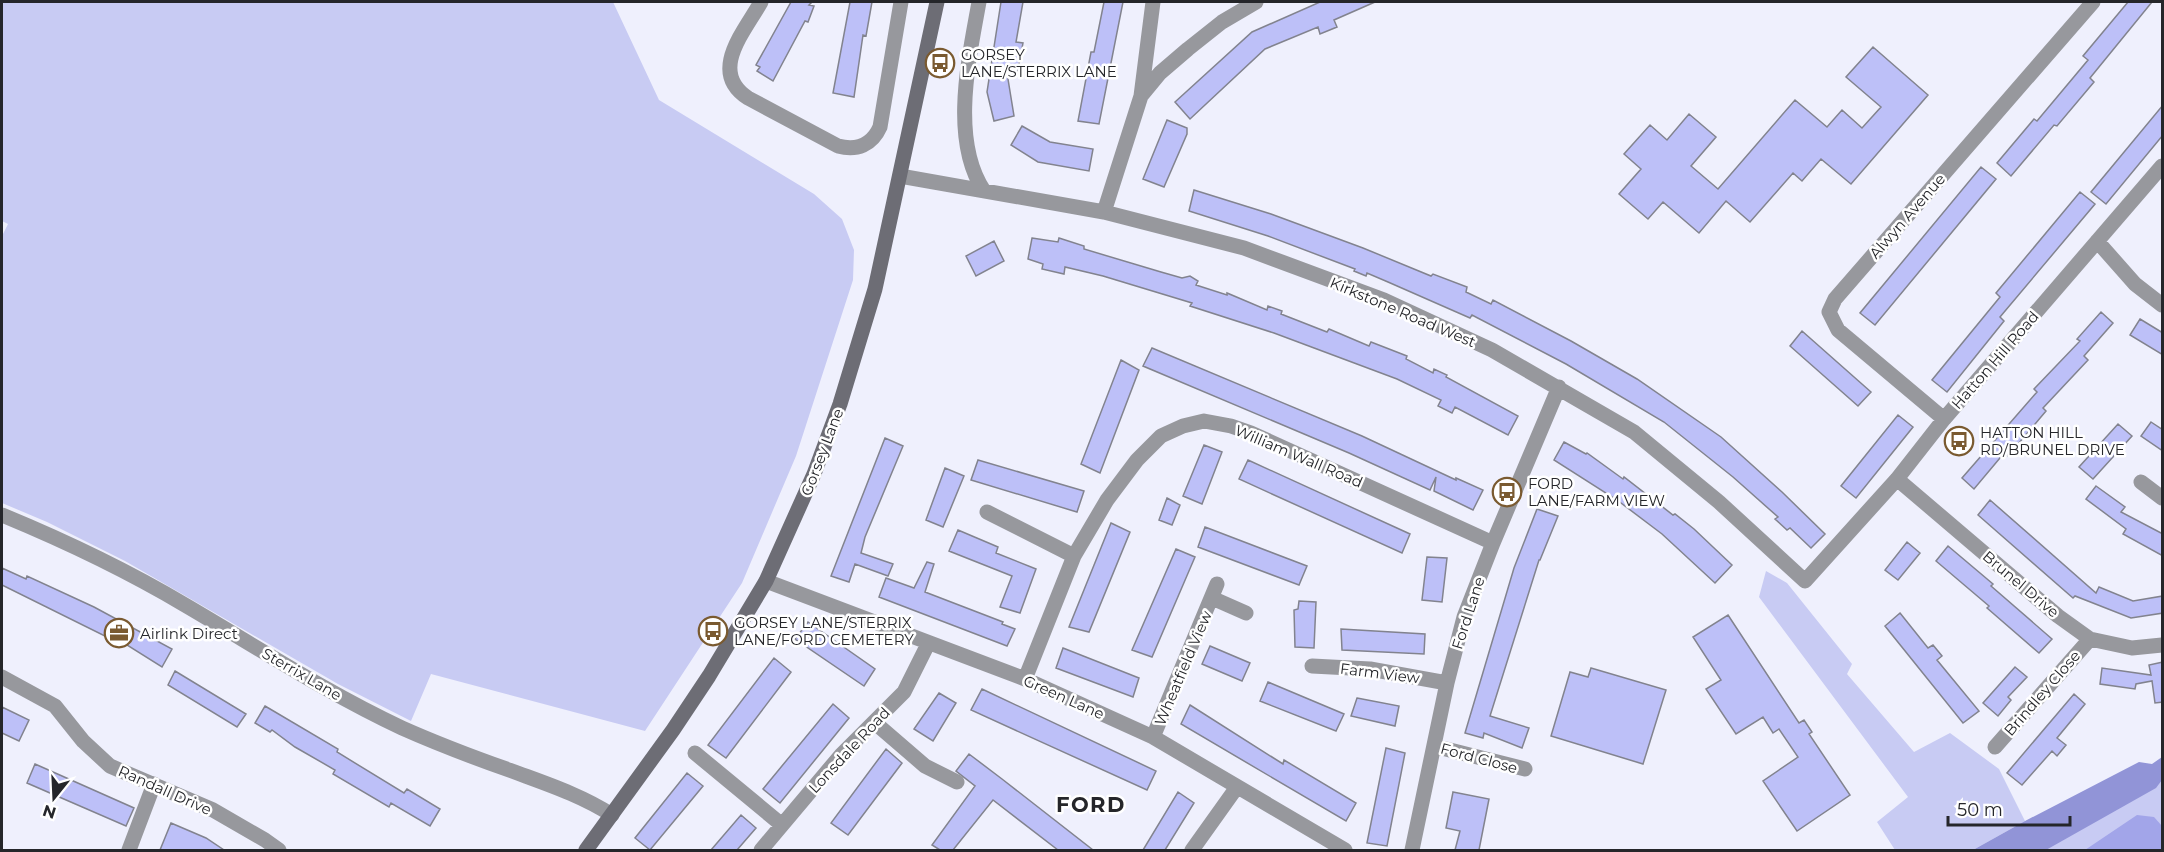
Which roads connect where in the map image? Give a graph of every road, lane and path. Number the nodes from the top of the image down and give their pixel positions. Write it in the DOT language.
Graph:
graph roads {
  1 [pos="760,2"];
  2 [pos="901,2"];
  3 [pos="937,2"];
  4 [pos="979,2"];
  5 [pos="1153,2"];
  6 [pos="1256,2"];
  7 [pos="2093,2"];
  8 [pos="1141,96"];
  9 [pos="2163,166"];
  10 [pos="900,176"];
  11 [pos="984,191"];
  12 [pos="1104,212"];
  13 [pos="2097,241"];
  14 [pos="2163,305"];
  15 [pos="1559,387"];
  16 [pos="1944,419"];
  17 [pos="1896,479"];
  18 [pos="2141,482"];
  19 [pos="2163,498"];
  20 [pos="987,512"];
  21 [pos="2,514"];
  22 [pos="1493,543"];
  23 [pos="1074,556"];
  24 [pos="1804,580"];
  25 [pos="766,581"];
  26 [pos="1246,613"];
  27 [pos="2090,639"];
  28 [pos="928,644"];
  29 [pos="2163,645"];
  30 [pos="1312,666"];
  31 [pos="2,677"];
  32 [pos="1025,679"];
  33 [pos="1447,682"];
  34 [pos="874,722"];
  35 [pos="1154,737"];
  36 [pos="1434,746"];
  37 [pos="1995,747"];
  38 [pos="695,753"];
  39 [pos="1525,769"];
  40 [pos="957,782"];
  41 [pos="154,784"];
  42 [pos="1237,787"];
  43 [pos="612,815"];
  44 [pos="782,825"];
  45 [pos="129,850"];
  46 [pos="279,850"];
  47 [pos="586,850"];
  48 [pos="761,850"];
  49 [pos="1192,850"];
  50 [pos="1345,850"];
  51 [pos="1412,850"];
  1 -- 2 [label="street"];
  3 -- 10 [label="main road, Gorsey Lane"];
  4 -- 11 [label="street"];
  5 -- 8 [label="street"];
  6 -- 8 [label="street"];
  7 -- 16 [label="street, Alwyn Avenue"];
  8 -- 12 [label="street"];
  9 -- 13 [label="street, Hatton Hill Road"];
  10 -- 11 [label="street, Kirkstone Road West"];
  10 -- 25 [label="main road, Gorsey Lane"];
  11 -- 12 [label="street, Kirkstone Road West"];
  12 -- 15 [label="street, Kirkstone Road West"];
  13 -- 14 [label="street"];
  13 -- 16 [label="street, Hatton Hill Road"];
  15 -- 22 [label="street, Ford Lane"];
  15 -- 24 [label="street, Kirkstone Road West"];
  16 -- 17 [label="street, Hatton Hill Road"];
  17 -- 24 [label="street, Hatton Hill Road"];
  17 -- 27 [label="street, Brunel Drive"];
  18 -- 19 [label="street"];
  20 -- 23 [label="street"];
  21 -- 43 [label="street, Sterrix Lane"];
  22 -- 23 [label="street, William Wall Road"];
  22 -- 33 [label="street, Ford Lane"];
  23 -- 32 [label="street, William Wall Road"];
  25 -- 28 [label="street, Green Lane"];
  25 -- 43 [label="main road, Gorsey Lane"];
  26 -- 35 [label="street, Wheatfield View"];
  27 -- 29 [label="street, Brunel Drive"];
  27 -- 37 [label="street, Brindley Close"];
  28 -- 32 [label="street, Green Lane"];
  28 -- 34 [label="street, Lonsdale Road"];
  30 -- 33 [label="street, Farm View"];
  31 -- 41 [label="street, Randall Drive"];
  32 -- 35 [label="street, Green Lane"];
  33 -- 36 [label="street, Ford Lane"];
  34 -- 40 [label="street"];
  34 -- 44 [label="street, Lonsdale Road"];
  35 -- 42 [label="street, Green Lane"];
  36 -- 39 [label="street, Ford Close"];
  36 -- 51 [label="street, Ford Lane"];
  38 -- 44 [label="street"];
  41 -- 45 [label="street"];
  41 -- 46 [label="street, Randall Drive"];
  42 -- 49 [label="street"];
  42 -- 50 [label="street, Green Lane"];
  43 -- 47 [label="main road, Gorsey Lane"];
  44 -- 48 [label="street, Lonsdale Road"];
}
